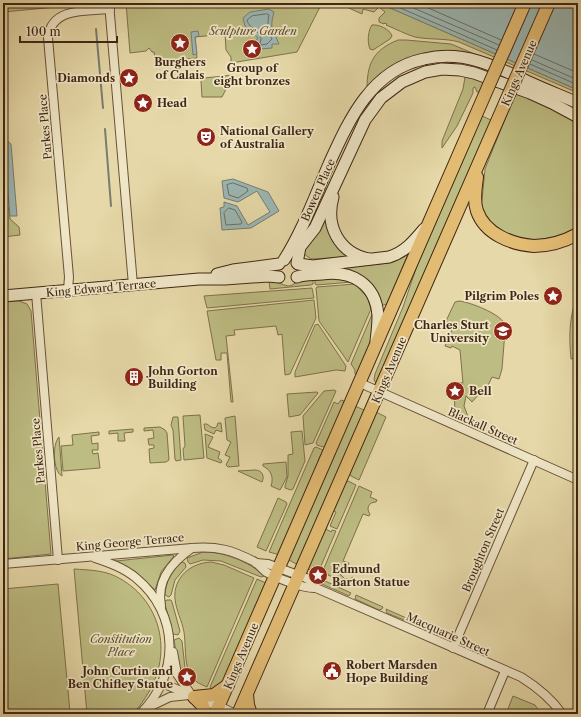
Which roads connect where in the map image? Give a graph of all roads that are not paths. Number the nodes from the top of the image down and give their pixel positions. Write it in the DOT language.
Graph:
graph roads {
  1 [pos="525,3"];
  2 [pos="549,3"];
  3 [pos="109,6"];
  4 [pos="578,103"];
  5 [pos="578,117"];
  6 [pos="478,166"];
  7 [pos="339,178"];
  8 [pos="430,221"];
  9 [pos="578,234"];
  10 [pos="376,260"];
  11 [pos="281,262"];
  12 [pos="298,264"];
  13 [pos="278,277"];
  14 [pos="297,277"];
  15 [pos="199,279"];
  16 [pos="133,285"];
  17 [pos="73,290"];
  18 [pos="36,293"];
  19 [pos="3,296"];
  20 [pos="375,348"];
  21 [pos="360,383"];
  22 [pos="380,393"];
  23 [pos="534,460"];
  24 [pos="578,480"];
  25 [pos="192,548"];
  26 [pos="93,557"];
  27 [pos="58,560"];
  28 [pos="3,564"];
  29 [pos="277,572"];
  30 [pos="296,579"];
  31 [pos="162,611"];
  32 [pos="170,641"];
  33 [pos="453,648"];
  34 [pos="505,671"];
  35 [pos="162,682"];
  36 [pos="228,685"];
  37 [pos="247,692"];
  38 [pos="193,696"];
  39 [pos="142,711"];
  40 [pos="217,711"];
  41 [pos="206,714"];
  42 [pos="233,714"];
  43 [pos="238,714"];
  44 [pos="251,714"];
  45 [pos="487,714"];
  46 [pos="562,714"];
  1 -- 8 [label="main road, Kings Avenue, bridge"];
  2 -- 6 [label="main road, Kings Avenue, bridge"];
  3 -- 16 [label="street, Parkes Place"];
  3 -- 17 [label="street, Parkes Place"];
  4 -- 11 [label="main road, Bowen Place"];
  5 -- 7 [label="main road, Bowen Place"];
  6 -- 9 [label="main road"];
  6 -- 22 [label="main road, Kings Avenue"];
  7 -- 10 [label="main road"];
  7 -- 12 [label="main road, Bowen Place"];
  8 -- 10 [label="main road, King Edward Terrace"];
  8 -- 20 [label="main road, Kings Avenue"];
  10 -- 12 [label="main road, King Edward Terrace"];
  11 -- 12 [label="main road, King Edward Terrace"];
  11 -- 13 [label="main road"];
  11 -- 15 [label="main road, King Edward Terrace"];
  12 -- 14 [label="main road"];
  13 -- 14 [label="main road, King Edward Terrace"];
  13 -- 15 [label="main road, King Edward Terrace"];
  14 -- 20 [label="main road, King Edward Terrace"];
  15 -- 16 [label="main road, King Edward Terrace"];
  16 -- 17 [label="main road, King Edward Terrace"];
  17 -- 18 [label="main road, King Edward Terrace"];
  18 -- 19 [label="main road, King Edward Terrace"];
  18 -- 27 [label="street, Parkes Place"];
  20 -- 21 [label="main road, Kings Avenue"];
  21 -- 22 [label="street, Blackall Street"];
  21 -- 29 [label="main road, Kings Avenue"];
  22 -- 23 [label="street, Blackall Street"];
  22 -- 30 [label="main road, Kings Avenue"];
  23 -- 24 [label="street, Blackall Street"];
  23 -- 33 [label="street, Broughton Street"];
  25 -- 26 [label="street, King George Terrace"];
  25 -- 29 [label="street, King George Terrace"];
  25 -- 31 [label="street"];
  26 -- 27 [label="street, King George Terrace"];
  26 -- 31 [label="street"];
  27 -- 28 [label="street, King George Terrace"];
  29 -- 30 [label="street, Macquarie Street"];
  29 -- 36 [label="main road, Kings Avenue"];
  30 -- 33 [label="street, Macquarie Street"];
  30 -- 37 [label="main road, Kings Avenue"];
  31 -- 32 [label="street"];
  32 -- 35 [label="street"];
  32 -- 38 [label="street"];
  33 -- 34 [label="street, Macquarie Street"];
  34 -- 45 [label="street"];
  34 -- 46 [label="street, Macquarie Street"];
  35 -- 38 [label="street"];
  35 -- 39 [label="street"];
  36 -- 38 [label="main road"];
  36 -- 40 [label="main road, Kings Avenue"];
  37 -- 43 [label="main road, Kings Avenue"];
  37 -- 44 [label="main road"];
  38 -- 39 [label="street"];
  38 -- 40 [label="street"];
  38 -- 41 [label="main road"];
  40 -- 42 [label="street"];
}
